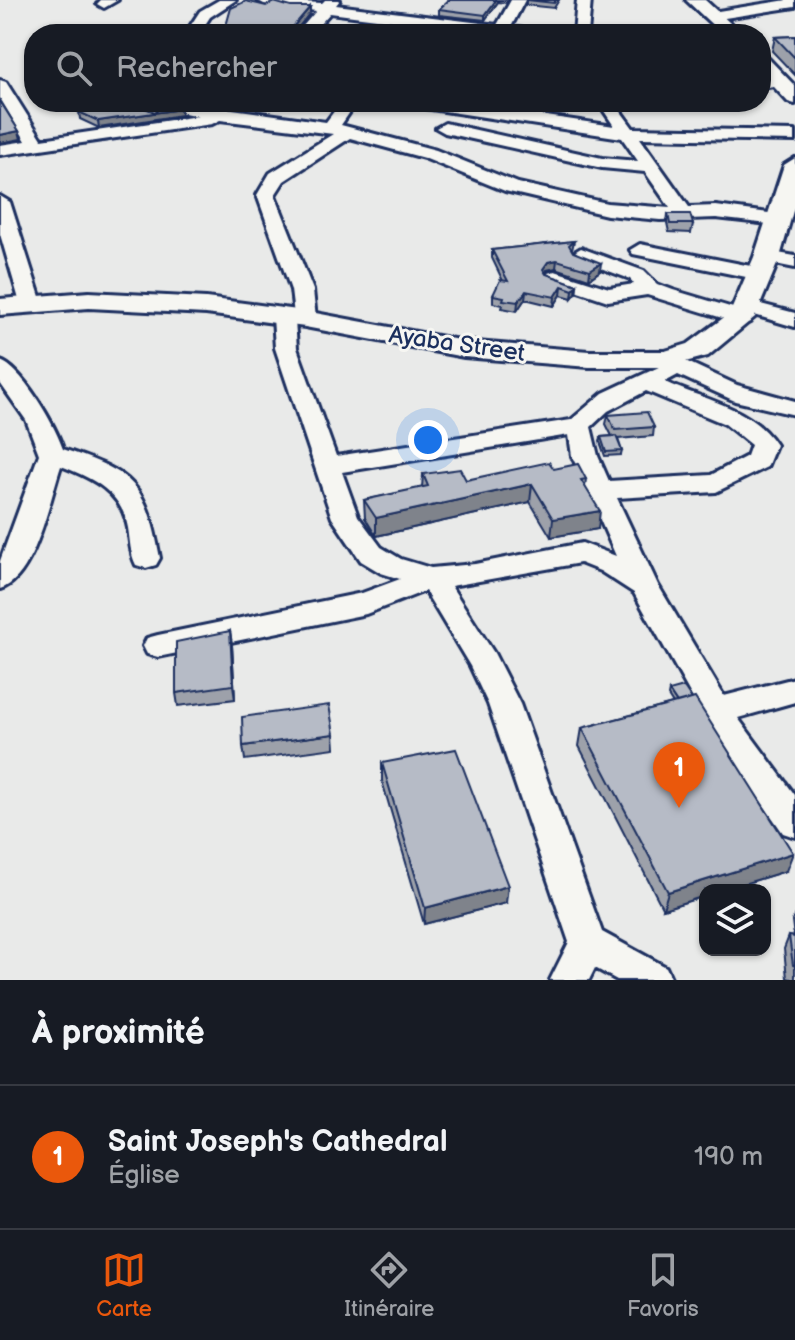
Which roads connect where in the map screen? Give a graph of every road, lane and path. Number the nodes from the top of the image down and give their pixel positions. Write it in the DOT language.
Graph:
graph roads {
  1 [pos="229,0"];
  2 [pos="264,0"];
  3 [pos="422,0"];
  4 [pos="518,0"];
  5 [pos="584,0"];
  6 [pos="695,0"];
  7 [pos="795,3"];
  8 [pos="329,4"];
  9 [pos="712,16"];
  10 [pos="411,17"];
  11 [pos="198,24"];
  12 [pos="312,24"];
  13 [pos="406,24"];
  14 [pos="453,24"];
  15 [pos="505,24"];
  16 [pos="582,24"];
  17 [pos="721,24"];
  18 [pos="771,82"];
  19 [pos="0,85"];
  20 [pos="795,98"];
  21 [pos="221,112"];
  22 [pos="250,112"];
  23 [pos="346,112"];
  24 [pos="455,112"];
  25 [pos="502,112"];
  26 [pos="612,112"];
  27 [pos="445,128"];
  28 [pos="339,131"];
  29 [pos="626,133"];
  30 [pos="795,136"];
  31 [pos="37,145"];
  32 [pos="0,150"];
  33 [pos="430,154"];
  34 [pos="795,165"];
  35 [pos="650,167"];
  36 [pos="0,202"];
  37 [pos="683,213"];
  38 [pos="777,219"];
  39 [pos="640,250"];
  40 [pos="581,254"];
  41 [pos="795,262"];
  42 [pos="764,266"];
  43 [pos="555,277"];
  44 [pos="650,288"];
  45 [pos="31,303"];
  46 [pos="0,307"];
  47 [pos="746,312"];
  48 [pos="295,318"];
  49 [pos="795,320"];
  50 [pos="671,363"];
  51 [pos="0,368"];
  52 [pos="647,383"];
  53 [pos="795,408"];
  54 [pos="579,426"];
  55 [pos="52,454"];
  56 [pos="327,466"];
  57 [pos="601,490"];
  58 [pos="617,524"];
  59 [pos="582,553"];
  60 [pos="146,558"];
  61 [pos="431,578"];
  62 [pos="0,579"];
  63 [pos="644,586"];
  64 [pos="158,646"];
  65 [pos="795,690"];
  66 [pos="716,711"];
  67 [pos="795,822"];
  68 [pos="588,944"];
  69 [pos="569,980"];
  70 [pos="653,980"];
  1 -- 11 [label="street"];
  2 -- 8 [label="street"];
  3 -- 10 [label="street"];
  4 -- 15 [label="street"];
  5 -- 16 [label="street"];
  6 -- 9 [label="main road"];
  7 -- 9 [label="street"];
  8 -- 10 [label="street"];
  8 -- 12 [label="street"];
  9 -- 17 [label="main road"];
  10 -- 13 [label="street"];
  10 -- 14 [label="street"];
  18 -- 20 [label="main road"];
  19 -- 31 [label="street"];
  21 -- 31 [label="street"];
  22 -- 28 [label="street"];
  23 -- 28 [label="street"];
  24 -- 27 [label="street"];
  25 -- 29 [label="street"];
  26 -- 29 [label="street"];
  27 -- 33 [label="street"];
  27 -- 35 [label="street"];
  28 -- 33 [label="street"];
  28 -- 48 [label="street"];
  29 -- 30 [label="street"];
  29 -- 35 [label="street"];
  31 -- 32 [label="street"];
  33 -- 37 [label="street"];
  34 -- 38 [label="main road"];
  35 -- 37 [label="street"];
  36 -- 45 [label="street"];
  37 -- 38 [label="street"];
  38 -- 42 [label="main road"];
  39 -- 42 [label="street"];
  40 -- 44 [label="street"];
  41 -- 42 [label="street"];
  42 -- 47 [label="main road"];
  43 -- 44 [label="street"];
  44 -- 47 [label="street"];
  45 -- 46 [label="main road, Ayaba Street"];
  45 -- 48 [label="main road, Ayaba Street"];
  47 -- 49 [label="street"];
  47 -- 50 [label="main road, Ayaba Street"];
  48 -- 50 [label="main road, Ayaba Street"];
  48 -- 56 [label="street"];
  50 -- 52 [label="street"];
  50 -- 53 [label="street"];
  51 -- 55 [label="street"];
  52 -- 54 [label="street"];
  52 -- 57 [label="street"];
  54 -- 56 [label="street"];
  54 -- 57 [label="street"];
  55 -- 60 [label="street"];
  55 -- 62 [label="street"];
  56 -- 61 [label="street"];
  57 -- 58 [label="street"];
  58 -- 59 [label="street"];
  58 -- 63 [label="street"];
  59 -- 61 [label="street"];
  59 -- 63 [label="street"];
  61 -- 64 [label="street"];
  61 -- 68 [label="street"];
  63 -- 66 [label="street"];
  65 -- 66 [label="street"];
  66 -- 67 [label="street"];
  68 -- 69 [label="street"];
  68 -- 70 [label="street"];
}
